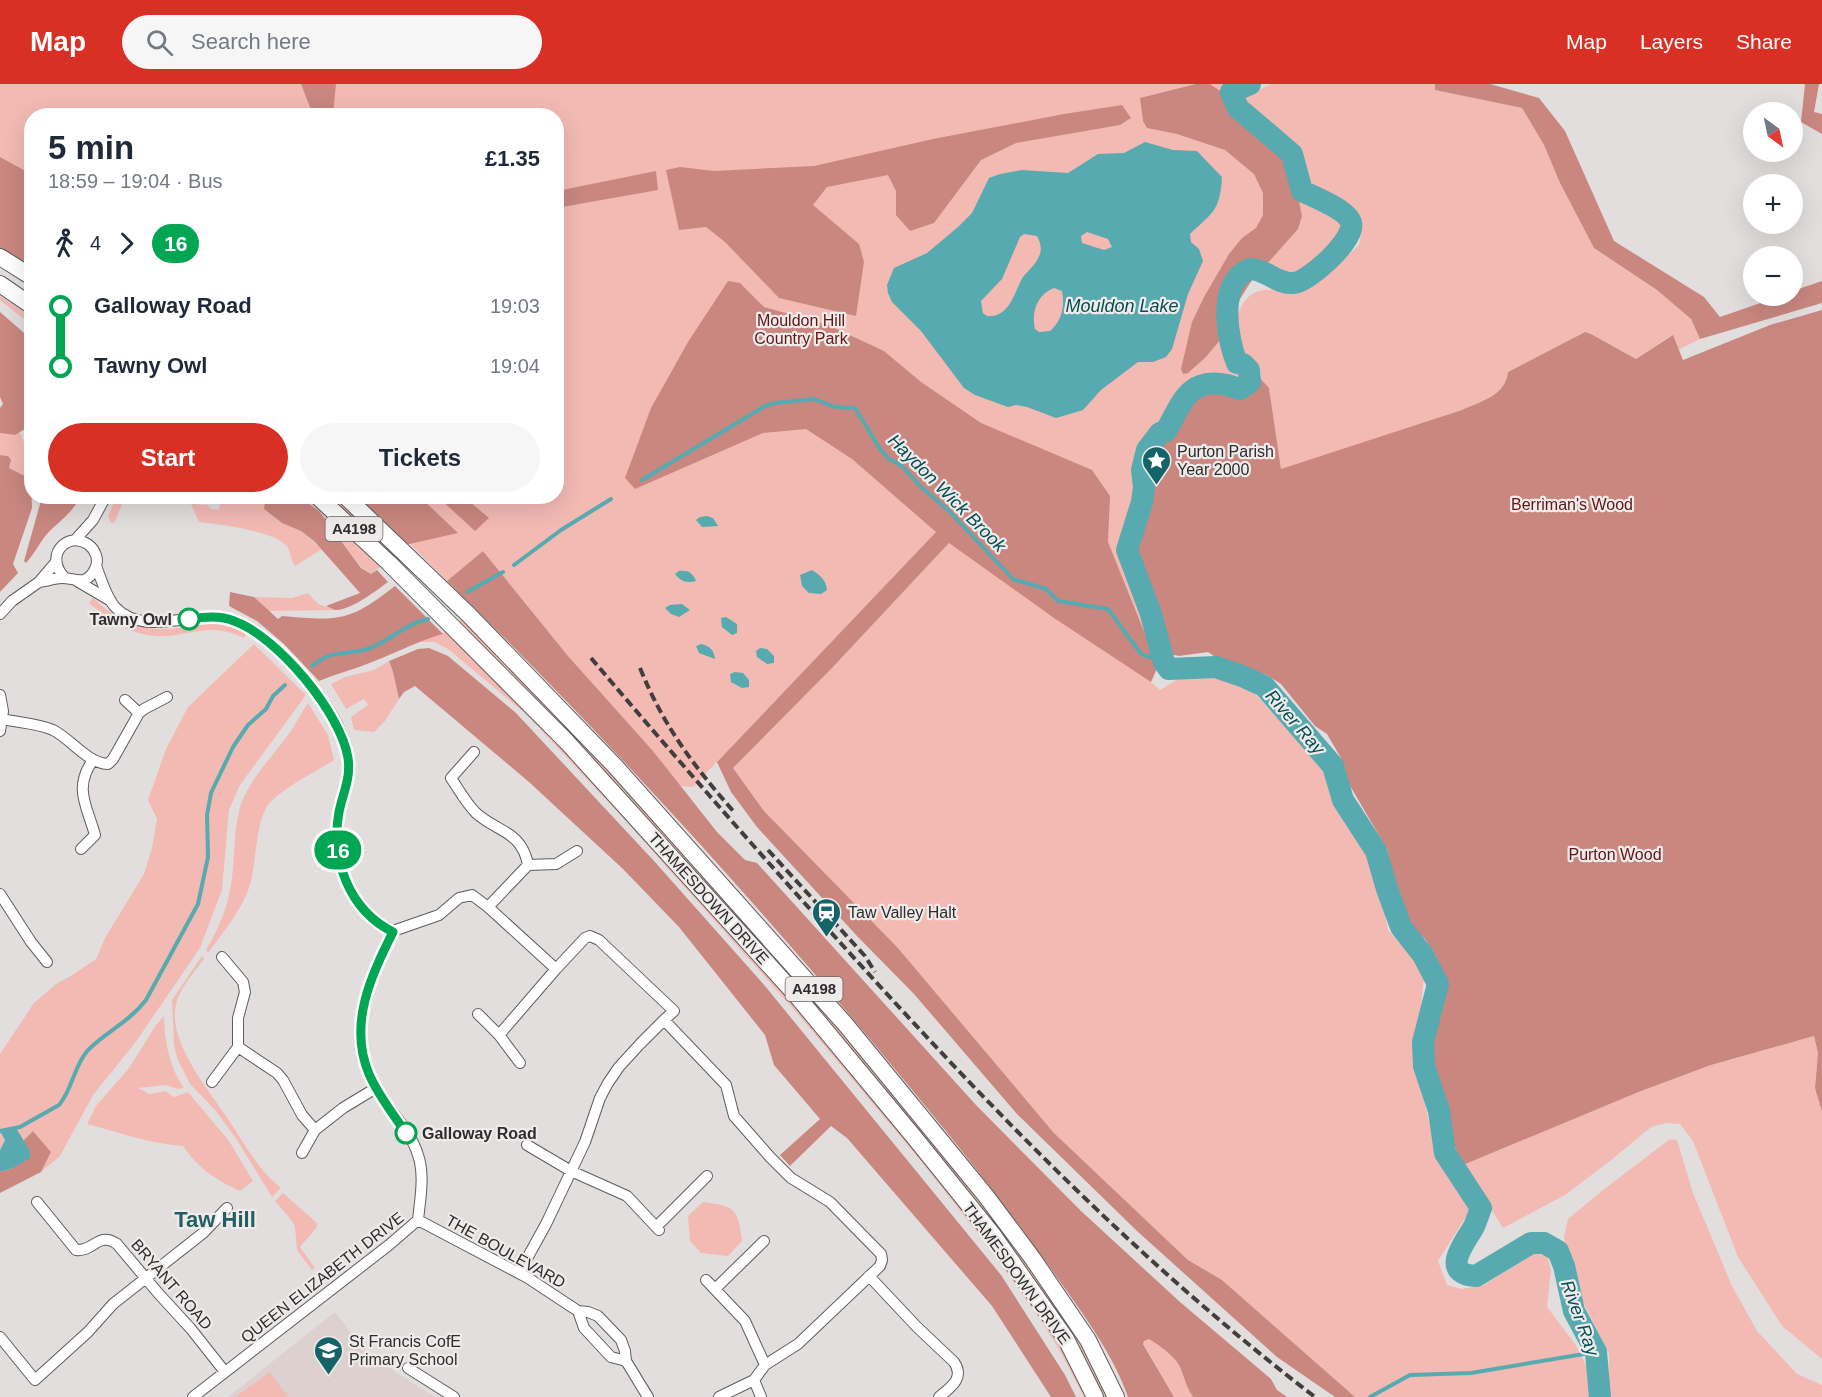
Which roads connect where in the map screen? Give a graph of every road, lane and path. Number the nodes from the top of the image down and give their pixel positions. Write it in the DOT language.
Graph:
graph roads {
  1 [pos="0,257"];
  2 [pos="24,272"];
  3 [pos="0,284"];
  4 [pos="24,300"];
  5 [pos="102,504"];
  6 [pos="326,504"];
  7 [pos="353,504"];
  8 [pos="93,520"];
  9 [pos="75,540"];
  10 [pos="91,546"];
  11 [pos="56,562"];
  12 [pos="96,566"];
  13 [pos="65,578"];
  14 [pos="77,581"];
  15 [pos="39,582"];
  16 [pos="111,601"];
  17 [pos="0,614"];
  18 [pos="0,694"];
  19 [pos="167,697"];
  20 [pos="125,700"];
  21 [pos="139,713"];
  22 [pos="3,719"];
  23 [pos="0,731"];
  24 [pos="474,752"];
  25 [pos="93,760"];
  26 [pos="81,849"];
  27 [pos="577,851"];
  28 [pos="528,865"];
  29 [pos="2,901"];
  30 [pos="488,907"];
  31 [pos="393,932"];
  32 [pos="222,957"];
  33 [pos="47,962"];
  34 [pos="556,969"];
  35 [pos="478,1014"];
  36 [pos="664,1020"];
  37 [pos="499,1035"];
  38 [pos="238,1047"];
  39 [pos="520,1063"];
  40 [pos="212,1082"];
  41 [pos="376,1088"];
  42 [pos="315,1130"];
  43 [pos="527,1145"];
  44 [pos="302,1153"];
  45 [pos="570,1171"];
  46 [pos="707,1176"];
  47 [pos="37,1202"];
  48 [pos="227,1208"];
  49 [pos="418,1220"];
  50 [pos="764,1240"];
  51 [pos="519,1273"];
  52 [pos="868,1276"];
  53 [pos="145,1278"];
  54 [pos="706,1280"];
  55 [pos="715,1289"];
  56 [pos="578,1311"];
  57 [pos="0,1337"];
  58 [pos="626,1361"];
  59 [pos="765,1365"];
  60 [pos="408,1368"];
  61 [pos="225,1372"];
  62 [pos="754,1380"];
  63 [pos="193,1397"];
  64 [pos="454,1397"];
  65 [pos="648,1397"];
  66 [pos="719,1397"];
  67 [pos="761,1397"];
  68 [pos="939,1397"];
  69 [pos="1095,1397"];
  70 [pos="1116,1397"];
  1 -- 2 [label="main road"];
  3 -- 4 [label="main road"];
  5 -- 8 [label="street"];
  6 -- 69 [label="main road, THAMESDOWN DRIVE / A4198"];
  7 -- 70 [label="main road, THAMESDOWN DRIVE / A4198"];
  8 -- 9 [label="street"];
  8 -- 10 [label="street"];
  9 -- 10 [label="street"];
  9 -- 11 [label="street"];
  10 -- 12 [label="street"];
  11 -- 13 [label="street"];
  11 -- 15 [label="street"];
  12 -- 14 [label="street"];
  12 -- 16 [label="street"];
  13 -- 14 [label="street"];
  13 -- 15 [label="street"];
  14 -- 16 [label="street"];
  15 -- 17 [label="street"];
  16 -- 31 [label="street"];
  18 -- 22 [label="street"];
  19 -- 21 [label="street"];
  20 -- 21 [label="street"];
  21 -- 25 [label="street"];
  22 -- 23 [label="street"];
  22 -- 25 [label="street"];
  24 -- 28 [label="street"];
  25 -- 26 [label="street"];
  27 -- 28 [label="street"];
  28 -- 30 [label="street"];
  29 -- 33 [label="street"];
  30 -- 31 [label="street"];
  30 -- 34 [label="street"];
  31 -- 41 [label="street, QUEEN ELIZABETH DRIVE"];
  32 -- 38 [label="street"];
  34 -- 36 [label="street"];
  34 -- 37 [label="street"];
  35 -- 37 [label="street"];
  36 -- 45 [label="street"];
  36 -- 52 [label="street"];
  37 -- 39 [label="street"];
  38 -- 40 [label="street"];
  38 -- 42 [label="street"];
  41 -- 42 [label="street"];
  41 -- 49 [label="street, QUEEN ELIZABETH DRIVE"];
  42 -- 44 [label="street"];
  43 -- 45 [label="street"];
  45 -- 46 [label="street"];
  45 -- 51 [label="street"];
  47 -- 53 [label="street, BRYANT ROAD"];
  48 -- 53 [label="street"];
  49 -- 51 [label="street, THE BOULEVARD"];
  49 -- 61 [label="street, QUEEN ELIZABETH DRIVE"];
  50 -- 55 [label="street"];
  51 -- 56 [label="street, THE BOULEVARD"];
  52 -- 59 [label="street"];
  52 -- 68 [label="street"];
  53 -- 57 [label="street"];
  53 -- 61 [label="street, BRYANT ROAD"];
  54 -- 55 [label="street"];
  55 -- 59 [label="street"];
  56 -- 58 [label="street, THE BOULEVARD"];
  56 -- 58 [label="street, THE BOULEVARD"];
  58 -- 65 [label="street, THE BOULEVARD"];
  59 -- 62 [label="street"];
  60 -- 64 [label="street"];
  61 -- 63 [label="street, QUEEN ELIZABETH DRIVE"];
  62 -- 66 [label="street"];
  62 -- 67 [label="street"];
}
